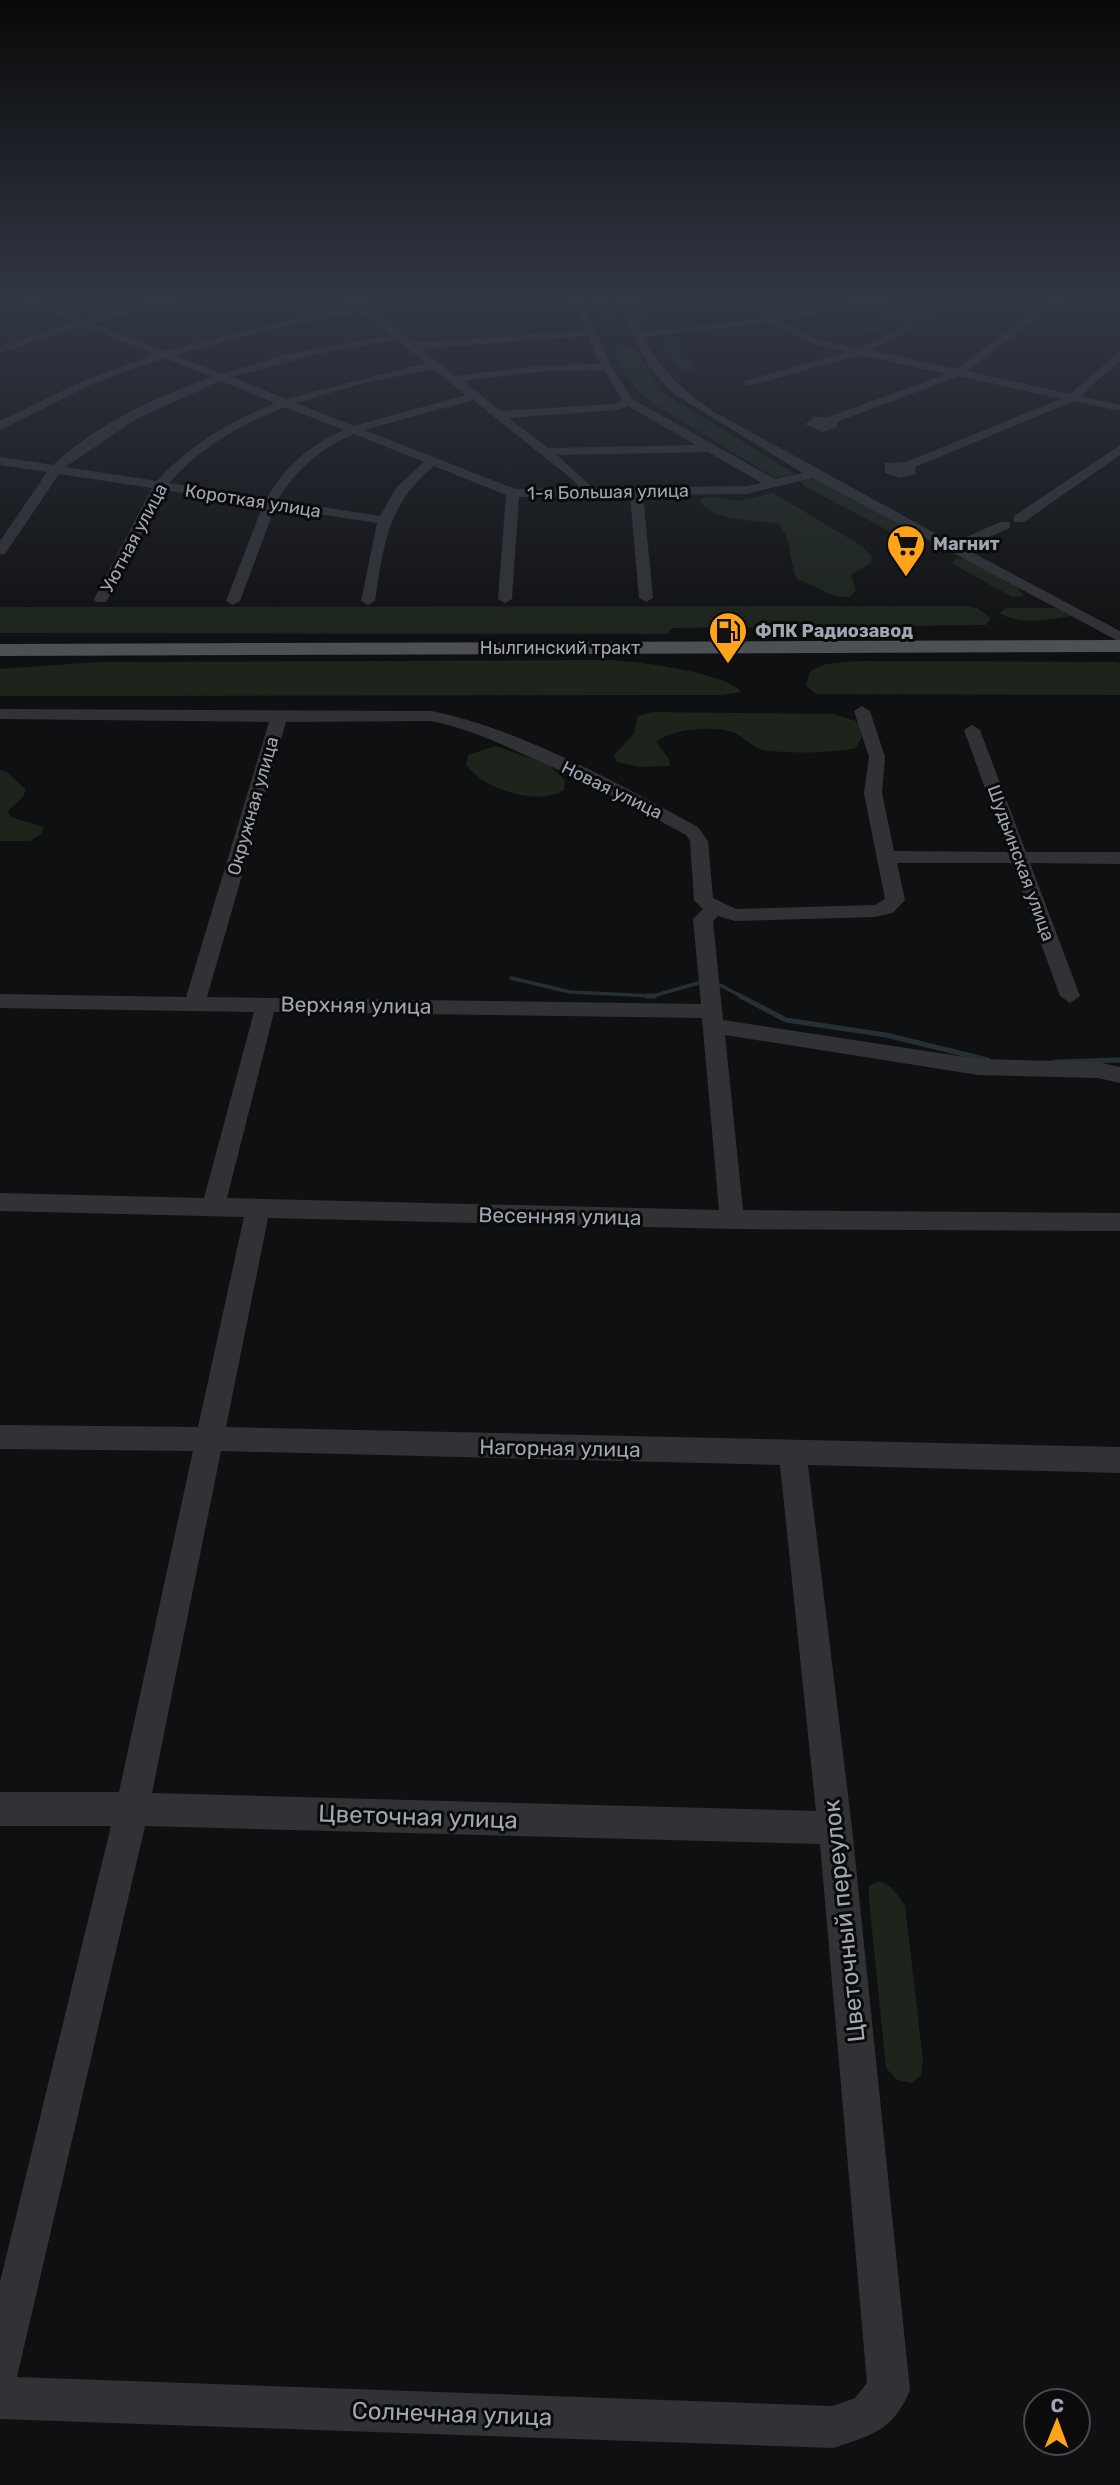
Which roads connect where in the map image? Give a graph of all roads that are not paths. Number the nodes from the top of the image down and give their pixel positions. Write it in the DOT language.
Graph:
graph roads {
  1 [pos="27,412"];
  2 [pos="142,412"];
  3 [pos="266,412"];
  4 [pos="310,412"];
  5 [pos="419,412"];
  6 [pos="496,412"];
  7 [pos="544,412"];
  8 [pos="647,412"];
  9 [pos="711,412"];
  10 [pos="853,412"];
  11 [pos="1038,412"];
  12 [pos="500,415"];
  13 [pos="829,421"];
  14 [pos="0,426"];
  15 [pos="354,430"];
  16 [pos="709,447"];
  17 [pos="1120,449"];
  18 [pos="546,452"];
  19 [pos="0,461"];
  20 [pos="431,462"];
  21 [pos="907,466"];
  22 [pos="55,471"];
  23 [pos="814,474"];
  24 [pos="776,485"];
  25 [pos="159,487"];
  26 [pos="513,493"];
  27 [pos="636,493"];
  28 [pos="591,494"];
  29 [pos="270,504"];
  30 [pos="383,520"];
  31 [pos="953,548"];
  32 [pos="0,551"];
  33 [pos="646,598"];
  34 [pos="101,599"];
  35 [pos="505,599"];
  36 [pos="233,601"];
  37 [pos="369,601"];
  38 [pos="1120,637"];
  39 [pos="1120,646"];
  40 [pos="0,650"];
  41 [pos="862,711"];
  42 [pos="0,714"];
  43 [pos="279,717"];
  44 [pos="972,730"];
  45 [pos="888,857"];
  46 [pos="1021,858"];
  47 [pos="1120,858"];
  48 [pos="715,909"];
  49 [pos="1070,996"];
  50 [pos="0,1001"];
  51 [pos="195,1002"];
  52 [pos="266,1004"];
  53 [pos="713,1019"];
  54 [pos="1120,1075"];
  55 [pos="0,1202"];
  56 [pos="213,1207"];
  57 [pos="258,1209"];
  58 [pos="732,1220"];
  59 [pos="1120,1222"];
  60 [pos="0,1437"];
  61 [pos="211,1439"];
  62 [pos="793,1454"];
  63 [pos="1120,1460"];
  64 [pos="0,1809"];
  65 [pos="132,1809"];
  66 [pos="835,1828"];
  67 [pos="0,2368"];
  68 [pos="889,2390"];
  69 [pos="0,2398"];
  1 -- 14 [label="street"];
  2 -- 22 [label="street"];
  3 -- 25 [label="street, Уютная улица"];
  4 -- 15 [label="street, 1-я Большая улица"];
  5 -- 15 [label="street"];
  6 -- 12 [label="street"];
  7 -- 12 [label="street"];
  8 -- 16 [label="street"];
  9 -- 23 [label="street"];
  10 -- 13 [label="street"];
  11 -- 21 [label="street"];
  12 -- 18 [label="street"];
  15 -- 20 [label="street, 1-я Большая улица"];
  15 -- 29 [label="street"];
  16 -- 18 [label="street"];
  16 -- 24 [label="street"];
  17 -- 31 [label="street"];
  18 -- 28 [label="street"];
  19 -- 22 [label="street, Короткая улица"];
  20 -- 26 [label="street, 1-я Большая улица"];
  20 -- 30 [label="street"];
  22 -- 25 [label="street, Короткая улица"];
  22 -- 32 [label="street"];
  23 -- 24 [label="street, 1-я Большая улица"];
  23 -- 31 [label="street"];
  24 -- 27 [label="street, 1-я Большая улица"];
  25 -- 29 [label="street, Короткая улица"];
  25 -- 34 [label="street, Уютная улица"];
  26 -- 28 [label="street, 1-я Большая улица"];
  26 -- 35 [label="street"];
  27 -- 28 [label="street, 1-я Большая улица"];
  27 -- 33 [label="street"];
  29 -- 30 [label="street, Короткая улица"];
  29 -- 36 [label="street"];
  30 -- 37 [label="street"];
  31 -- 38 [label="street"];
  39 -- 40 [label="main road, Нылгинский тракт"];
  41 -- 45 [label="street"];
  42 -- 43 [label="street, Окружная улица"];
  43 -- 48 [label="street, Новая улица"];
  43 -- 51 [label="street, Окружная улица"];
  44 -- 46 [label="street, Шудьинская улица"];
  45 -- 46 [label="street"];
  45 -- 48 [label="street"];
  46 -- 47 [label="street"];
  46 -- 49 [label="street, Шудьинская улица"];
  48 -- 53 [label="street"];
  50 -- 51 [label="street, Верхняя улица"];
  51 -- 52 [label="street, Верхняя улица"];
  52 -- 53 [label="street, Верхняя улица"];
  52 -- 56 [label="street"];
  53 -- 54 [label="street, Верхняя улица"];
  53 -- 58 [label="street"];
  55 -- 56 [label="street, Весенняя улица"];
  56 -- 57 [label="street, Весенняя улица"];
  57 -- 58 [label="street, Весенняя улица"];
  57 -- 61 [label="street"];
  58 -- 59 [label="street, Весенняя улица"];
  60 -- 61 [label="street, Нагорная улица"];
  61 -- 62 [label="street, Нагорная улица"];
  61 -- 65 [label="street"];
  62 -- 63 [label="street, Нагорная улица"];
  62 -- 66 [label="street, Цветочный переулок"];
  64 -- 65 [label="street, Цветочная улица"];
  65 -- 66 [label="street, Цветочная улица"];
  65 -- 67 [label="street"];
  66 -- 68 [label="street, Цветочный переулок"];
  68 -- 69 [label="street, Солнечная улица"];
}
